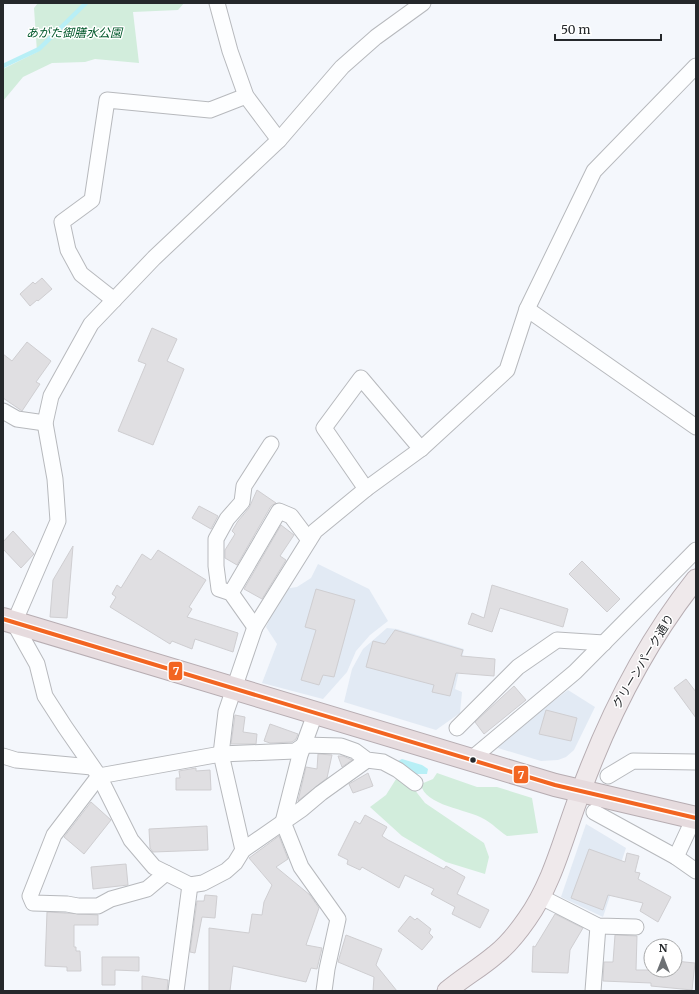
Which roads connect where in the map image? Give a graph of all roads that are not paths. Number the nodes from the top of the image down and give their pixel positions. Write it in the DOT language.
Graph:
graph roads {
  1 [pos="217,3"];
  2 [pos="423,3"];
  3 [pos="696,66"];
  4 [pos="246,96"];
  5 [pos="279,140"];
  6 [pos="114,300"];
  7 [pos="527,308"];
  8 [pos="3,411"];
  9 [pos="45,423"];
  10 [pos="696,427"];
  11 [pos="270,444"];
  12 [pos="421,449"];
  13 [pos="366,489"];
  14 [pos="309,540"];
  15 [pos="696,550"];
  16 [pos="696,579"];
  17 [pos="231,592"];
  18 [pos="655,592"];
  19 [pos="676,606"];
  20 [pos="9,621"];
  21 [pos="255,627"];
  22 [pos="604,643"];
  23 [pos="234,690"];
  24 [pos="315,714"];
  25 [pos="457,728"];
  26 [pos="304,745"];
  27 [pos="221,754"];
  28 [pos="3,756"];
  29 [pos="367,760"];
  30 [pos="470,760"];
  31 [pos="696,762"];
  32 [pos="95,771"];
  33 [pos="608,776"];
  34 [pos="415,783"];
  35 [pos="580,791"];
  36 [pos="594,812"];
  37 [pos="695,818"];
  38 [pos="283,822"];
  39 [pos="243,850"];
  40 [pos="676,857"];
  41 [pos="696,871"];
  42 [pos="166,873"];
  43 [pos="190,886"];
  44 [pos="541,897"];
  45 [pos="598,926"];
  46 [pos="636,927"];
  47 [pos="176,991"];
  48 [pos="324,991"];
  49 [pos="446,991"];
  50 [pos="593,991"];
  1 -- 4 [label="street"];
  2 -- 5 [label="street"];
  3 -- 7 [label="street"];
  4 -- 5 [label="street"];
  4 -- 6 [label="street"];
  5 -- 6 [label="street"];
  6 -- 9 [label="street"];
  7 -- 10 [label="street"];
  7 -- 12 [label="street"];
  8 -- 9 [label="street"];
  9 -- 20 [label="street"];
  11 -- 17 [label="street"];
  12 -- 13 [label="street"];
  12 -- 13 [label="street"];
  13 -- 14 [label="street"];
  14 -- 17 [label="street"];
  14 -- 21 [label="street"];
  15 -- 18 [label="street"];
  16 -- 19 [label="main road, グリーンパーク通り"];
  17 -- 21 [label="street"];
  18 -- 19 [label="street"];
  18 -- 22 [label="street"];
  19 -- 35 [label="main road, グリーンパーク通り"];
  20 -- 23 [label="highway"];
  20 -- 32 [label="street"];
  21 -- 23 [label="street"];
  22 -- 25 [label="street"];
  22 -- 30 [label="street"];
  23 -- 24 [label="highway"];
  23 -- 27 [label="street"];
  24 -- 26 [label="street"];
  24 -- 30 [label="highway"];
  26 -- 27 [label="street"];
  26 -- 29 [label="street"];
  26 -- 38 [label="street"];
  27 -- 32 [label="street"];
  27 -- 39 [label="street"];
  28 -- 32 [label="street"];
  29 -- 34 [label="street"];
  29 -- 38 [label="street"];
  30 -- 35 [label="highway"];
  31 -- 33 [label="street"];
  32 -- 42 [label="street"];
  32 -- 42 [label="street"];
  35 -- 37 [label="highway"];
  35 -- 44 [label="main road, グリーンパーク通り"];
  36 -- 40 [label="street"];
  37 -- 40 [label="street"];
  38 -- 39 [label="street"];
  38 -- 48 [label="street"];
  39 -- 43 [label="street"];
  40 -- 41 [label="street"];
  42 -- 43 [label="street"];
  43 -- 47 [label="street"];
  44 -- 45 [label="street"];
  44 -- 49 [label="main road, グリーンパーク通り"];
  45 -- 46 [label="street"];
  45 -- 50 [label="street"];
}
